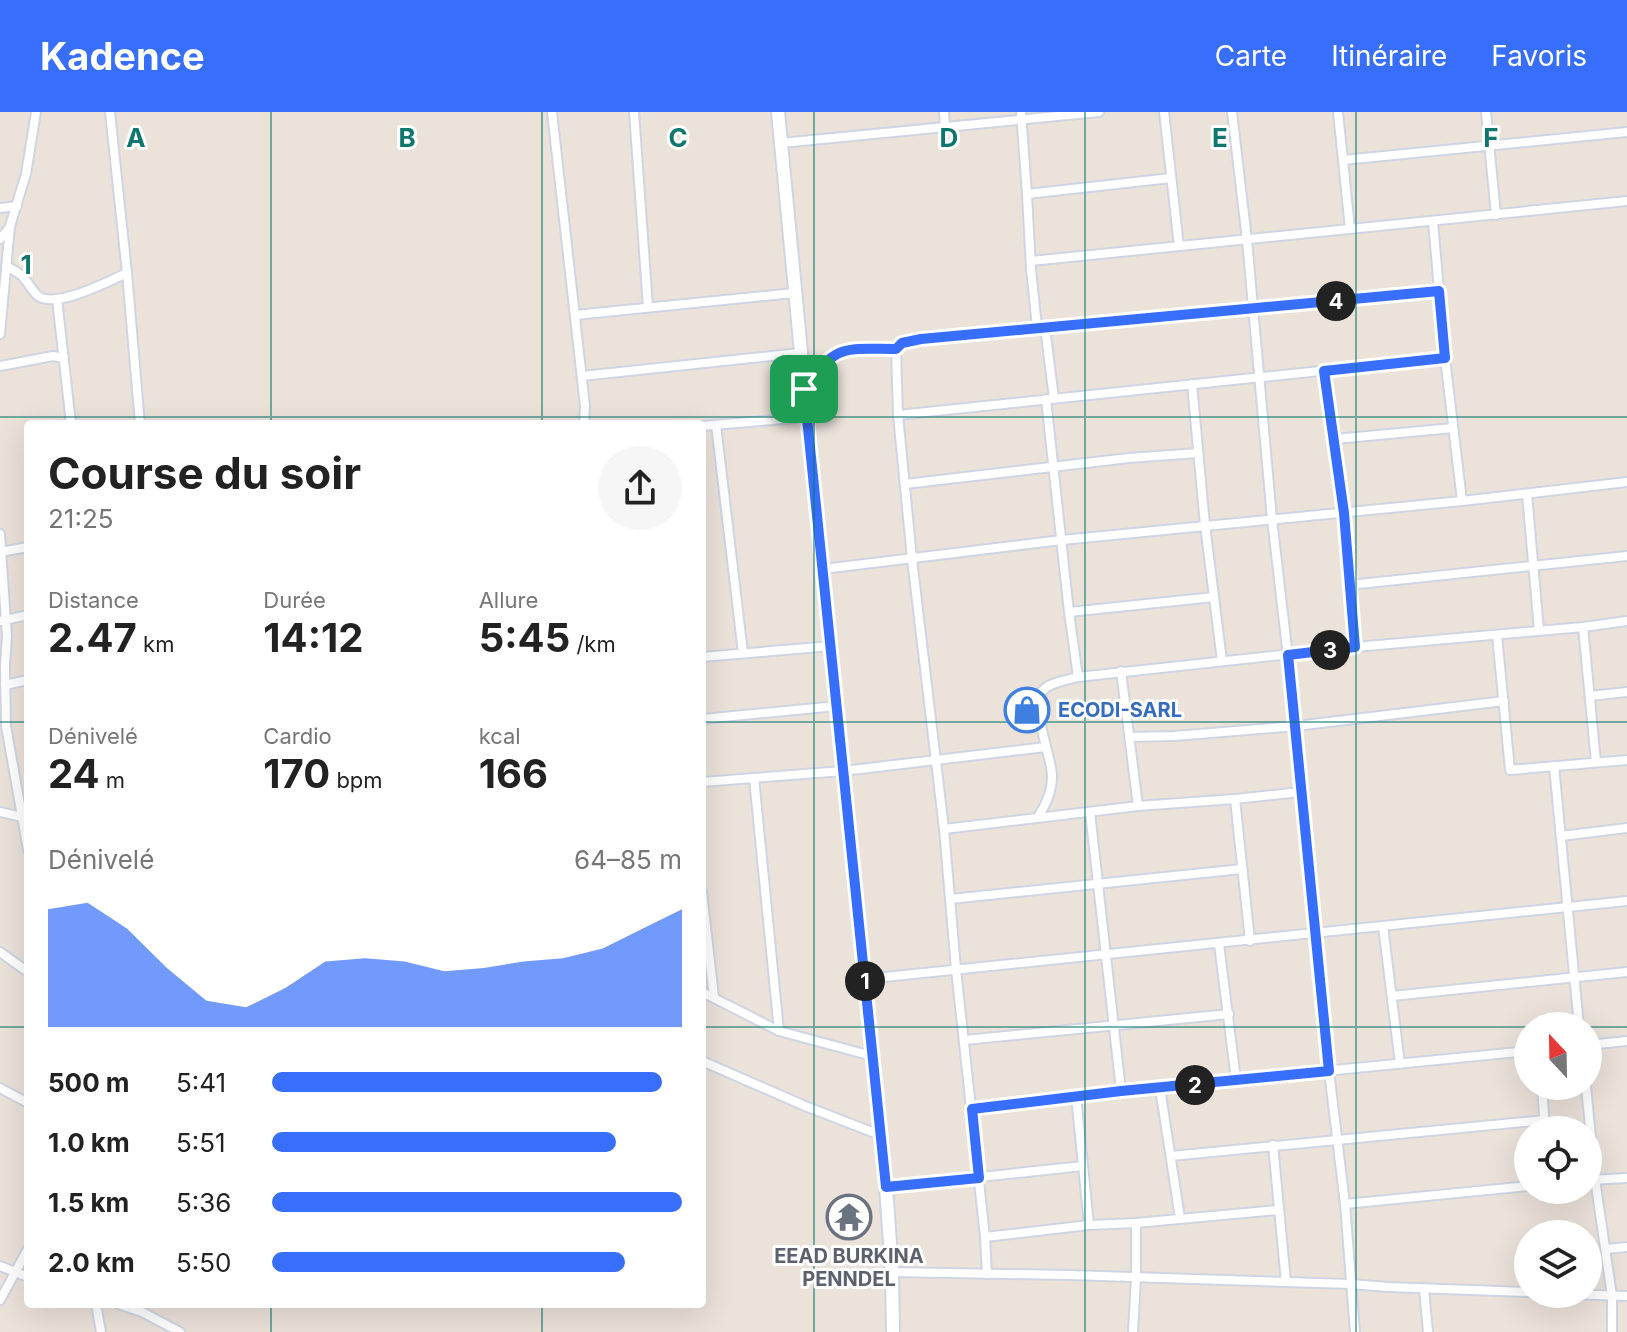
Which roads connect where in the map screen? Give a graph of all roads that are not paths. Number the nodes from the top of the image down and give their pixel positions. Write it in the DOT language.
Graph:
graph roads {
  1 [pos="36,112"];
  2 [pos="110,112"];
  3 [pos="552,112"];
  4 [pos="634,112"];
  5 [pos="778,112"];
  6 [pos="944,112"];
  7 [pos="1099,112"];
  8 [pos="1164,112"];
  9 [pos="1232,112"];
  10 [pos="1338,112"];
  11 [pos="1486,112"];
  12 [pos="1070,113"];
  13 [pos="1021,116"];
  14 [pos="945,128"];
  15 [pos="1627,132"];
  16 [pos="781,143"];
  17 [pos="1489,146"];
  18 [pos="1343,160"];
  19 [pos="1171,178"];
  20 [pos="1027,194"];
  21 [pos="1627,201"];
  22 [pos="17,206"];
  23 [pos="0,208"];
  24 [pos="1496,215"];
  25 [pos="1433,222"];
  26 [pos="10,226"];
  27 [pos="1350,229"];
  28 [pos="0,239"];
  29 [pos="1247,240"];
  30 [pos="1179,246"];
  31 [pos="1031,261"];
  32 [pos="6,266"];
  33 [pos="127,273"];
  34 [pos="1439,291"];
  35 [pos="794,293"];
  36 [pos="57,299"];
  37 [pos="648,307"];
  38 [pos="1254,309"];
  39 [pos="575,315"];
  40 [pos="1041,327"];
  41 [pos="0,334"];
  42 [pos="896,349"];
  43 [pos="800,353"];
  44 [pos="64,358"];
  45 [pos="1445,358"];
  46 [pos="0,366"];
  47 [pos="1324,371"];
  48 [pos="582,376"];
  49 [pos="1259,376"];
  50 [pos="1192,384"];
  51 [pos="804,389"];
  52 [pos="1050,399"];
  53 [pos="898,415"];
  54 [pos="807,417"];
  55 [pos="71,420"];
  56 [pos="140,420"];
  57 [pos="584,420"];
  58 [pos="716,425"];
  59 [pos="706,426"];
  60 [pos="1453,428"];
  61 [pos="1335,439"];
  62 [pos="1198,453"];
  63 [pos="1054,467"];
  64 [pos="1627,482"];
  65 [pos="905,484"];
  66 [pos="1527,494"];
  67 [pos="1462,501"];
  68 [pos="1344,513"];
  69 [pos="1272,519"];
  70 [pos="1205,525"];
  71 [pos="0,534"];
  72 [pos="1062,540"];
  73 [pos="24,548"];
  74 [pos="1,552"];
  75 [pos="1627,556"];
  76 [pos="912,559"];
  77 [pos="1533,566"];
  78 [pos="823,569"];
  79 [pos="1349,585"];
  80 [pos="1214,597"];
  81 [pos="1069,612"];
  82 [pos="24,616"];
  83 [pos="3,620"];
  84 [pos="1627,621"];
  85 [pos="1583,627"];
  86 [pos="1539,630"];
  87 [pos="1497,635"];
  88 [pos="831,646"];
  89 [pos="1355,647"];
  90 [pos="743,653"];
  91 [pos="1288,655"];
  92 [pos="706,657"];
  93 [pos="1222,661"];
  94 [pos="1121,671"];
  95 [pos="1078,677"];
  96 [pos="24,681"];
  97 [pos="5,685"];
  98 [pos="1627,692"];
  99 [pos="1590,696"];
  100 [pos="1504,701"];
  101 [pos="837,706"];
  102 [pos="706,719"];
  103 [pos="1296,726"];
  104 [pos="1129,737"];
  105 [pos="1046,747"];
  106 [pos="1627,760"];
  107 [pos="937,761"];
  108 [pos="1596,762"];
  109 [pos="1554,766"];
  110 [pos="843,771"];
  111 [pos="754,778"];
  112 [pos="706,782"];
  113 [pos="1301,792"];
  114 [pos="1235,799"];
  115 [pos="1138,806"];
  116 [pos="0,812"];
  117 [pos="1090,812"];
  118 [pos="22,817"];
  119 [pos="1038,817"];
  120 [pos="24,824"];
  121 [pos="1627,828"];
  122 [pos="944,829"];
  123 [pos="1561,836"];
  124 [pos="1242,869"];
  125 [pos="1098,885"];
  126 [pos="950,899"];
  127 [pos="1627,901"];
  128 [pos="1568,907"];
  129 [pos="1383,926"];
  130 [pos="706,927"];
  131 [pos="1315,934"];
  132 [pos="1250,941"];
  133 [pos="1219,944"];
  134 [pos="0,952"];
  135 [pos="1105,955"];
  136 [pos="24,969"];
  137 [pos="956,969"];
  138 [pos="1627,972"];
  139 [pos="1575,977"];
  140 [pos="865,979"];
  141 [pos="706,994"];
  142 [pos="1392,996"];
  143 [pos="714,997"];
  144 [pos="1578,1012"];
  145 [pos="1229,1014"];
  146 [pos="1113,1025"];
  147 [pos="779,1031"];
  148 [pos="965,1040"];
  149 [pos="1627,1041"];
  150 [pos="1602,1044"];
  151 [pos="1514,1052"];
  152 [pos="872,1056"];
  153 [pos="706,1063"];
  154 [pos="1400,1064"];
  155 [pos="1329,1071"];
  156 [pos="1236,1080"];
  157 [pos="0,1088"];
  158 [pos="1160,1088"];
  159 [pos="1121,1091"];
  160 [pos="1076,1096"];
  161 [pos="24,1101"];
  162 [pos="972,1109"];
  163 [pos="1514,1123"];
  164 [pos="880,1135"];
  165 [pos="1337,1139"];
  166 [pos="1273,1145"];
  167 [pos="1171,1156"];
  168 [pos="1083,1166"];
  169 [pos="979,1178"];
  170 [pos="1627,1178"];
  171 [pos="1602,1179"];
  172 [pos="886,1187"];
  173 [pos="1514,1187"];
  174 [pos="1345,1204"];
  175 [pos="1597,1204"];
  176 [pos="1278,1210"];
  177 [pos="1180,1218"];
  178 [pos="1136,1223"];
  179 [pos="1089,1225"];
  180 [pos="985,1237"];
  181 [pos="1627,1247"];
  182 [pos="1607,1249"];
  183 [pos="24,1256"];
  184 [pos="0,1266"];
  185 [pos="892,1272"];
  186 [pos="14,1273"];
  187 [pos="987,1274"];
  188 [pos="24,1276"];
  189 [pos="1136,1278"];
  190 [pos="1286,1282"];
  191 [pos="1351,1284"];
  192 [pos="1424,1289"];
  193 [pos="1514,1292"];
  194 [pos="1602,1296"];
  195 [pos="1612,1296"];
  196 [pos="1627,1296"];
  197 [pos="0,1300"];
  198 [pos="97,1308"];
  199 [pos="130,1308"];
  200 [pos="101,1332"];
  201 [pos="180,1332"];
  202 [pos="893,1332"];
  203 [pos="1133,1332"];
  204 [pos="1355,1332"];
  205 [pos="1428,1332"];
  206 [pos="1612,1332"];
  1 -- 22 [label="street"];
  2 -- 33 [label="street"];
  3 -- 39 [label="street"];
  4 -- 37 [label="street"];
  5 -- 16 [label="street"];
  6 -- 14 [label="street"];
  7 -- 12 [label="street"];
  8 -- 19 [label="street"];
  9 -- 29 [label="street"];
  10 -- 18 [label="street"];
  11 -- 17 [label="street"];
  12 -- 13 [label="street"];
  13 -- 14 [label="street"];
  13 -- 20 [label="street"];
  14 -- 16 [label="street"];
  15 -- 17 [label="street"];
  16 -- 35 [label="street"];
  17 -- 18 [label="street"];
  17 -- 24 [label="street"];
  18 -- 27 [label="street"];
  19 -- 20 [label="street"];
  19 -- 30 [label="street"];
  20 -- 31 [label="street"];
  21 -- 24 [label="street"];
  22 -- 23 [label="street"];
  22 -- 26 [label="street"];
  24 -- 25 [label="street"];
  25 -- 27 [label="street"];
  25 -- 34 [label="street"];
  26 -- 28 [label="street"];
  26 -- 32 [label="street"];
  27 -- 29 [label="street"];
  29 -- 30 [label="street"];
  29 -- 38 [label="street"];
  30 -- 31 [label="street"];
  31 -- 40 [label="street"];
  32 -- 36 [label="street"];
  32 -- 41 [label="street"];
  33 -- 36 [label="street"];
  33 -- 56 [label="street"];
  34 -- 38 [label="street"];
  34 -- 45 [label="street"];
  35 -- 37 [label="street"];
  35 -- 43 [label="street"];
  36 -- 44 [label="street"];
  37 -- 39 [label="street"];
  38 -- 40 [label="street"];
  38 -- 49 [label="street"];
  39 -- 48 [label="street"];
  40 -- 42 [label="street"];
  40 -- 52 [label="street"];
  42 -- 51 [label="street"];
  42 -- 53 [label="street"];
  43 -- 48 [label="street"];
  43 -- 51 [label="street"];
  44 -- 46 [label="street"];
  44 -- 55 [label="street"];
  45 -- 47 [label="street"];
  45 -- 60 [label="street"];
  47 -- 49 [label="street"];
  47 -- 61 [label="street"];
  48 -- 57 [label="street"];
  49 -- 50 [label="street"];
  49 -- 69 [label="street"];
  50 -- 52 [label="street"];
  50 -- 62 [label="street"];
  51 -- 54 [label="street"];
  52 -- 53 [label="street"];
  52 -- 63 [label="street"];
  53 -- 65 [label="street"];
  54 -- 58 [label="street"];
  54 -- 78 [label="street"];
  58 -- 59 [label="street"];
  58 -- 90 [label="street"];
  60 -- 61 [label="street"];
  60 -- 67 [label="street"];
  61 -- 68 [label="street"];
  62 -- 63 [label="street"];
  62 -- 70 [label="street"];
  63 -- 65 [label="street"];
  63 -- 72 [label="street"];
  64 -- 66 [label="street"];
  65 -- 76 [label="street"];
  66 -- 67 [label="street"];
  66 -- 77 [label="street"];
  67 -- 68 [label="street"];
  68 -- 69 [label="street"];
  68 -- 79 [label="street"];
  69 -- 70 [label="street"];
  69 -- 91 [label="street"];
  70 -- 72 [label="street"];
  70 -- 80 [label="street"];
  71 -- 74 [label="street"];
  72 -- 76 [label="street"];
  72 -- 81 [label="street"];
  73 -- 74 [label="street"];
  74 -- 83 [label="street"];
  75 -- 77 [label="street"];
  76 -- 78 [label="street"];
  76 -- 107 [label="street"];
  77 -- 79 [label="street"];
  77 -- 86 [label="street"];
  78 -- 88 [label="street"];
  79 -- 89 [label="street"];
  80 -- 81 [label="street"];
  80 -- 93 [label="street"];
  81 -- 95 [label="street"];
  82 -- 83 [label="street"];
  83 -- 97 [label="street"];
  84 -- 85 [label="street"];
  85 -- 86 [label="street"];
  85 -- 99 [label="street"];
  86 -- 87 [label="street"];
  87 -- 89 [label="street"];
  87 -- 100 [label="street"];
  88 -- 90 [label="street"];
  88 -- 101 [label="street"];
  89 -- 91 [label="street"];
  90 -- 92 [label="street"];
  91 -- 93 [label="street"];
  91 -- 103 [label="street"];
  93 -- 94 [label="street"];
  94 -- 95 [label="street"];
  94 -- 104 [label="street"];
  95 -- 105 [label="street"];
  96 -- 97 [label="street"];
  97 -- 118 [label="street"];
  98 -- 99 [label="street"];
  99 -- 108 [label="street"];
  100 -- 103 [label="street"];
  100 -- 109 [label="street"];
  101 -- 102 [label="street"];
  101 -- 110 [label="street"];
  103 -- 104 [label="street"];
  103 -- 113 [label="street"];
  104 -- 115 [label="street"];
  105 -- 107 [label="street"];
  105 -- 119 [label="street"];
  106 -- 108 [label="street"];
  107 -- 110 [label="street"];
  107 -- 122 [label="street"];
  108 -- 109 [label="street"];
  109 -- 123 [label="street"];
  110 -- 111 [label="street"];
  110 -- 140 [label="street"];
  111 -- 112 [label="street"];
  111 -- 147 [label="street"];
  113 -- 114 [label="street"];
  113 -- 131 [label="street"];
  114 -- 115 [label="street"];
  114 -- 124 [label="street"];
  115 -- 117 [label="street"];
  116 -- 118 [label="street"];
  117 -- 119 [label="street"];
  117 -- 125 [label="street"];
  118 -- 120 [label="street"];
  119 -- 122 [label="street"];
  121 -- 123 [label="street"];
  122 -- 126 [label="street"];
  123 -- 128 [label="street"];
  124 -- 125 [label="street"];
  124 -- 132 [label="street"];
  125 -- 126 [label="street"];
  125 -- 135 [label="street"];
  126 -- 137 [label="street"];
  127 -- 128 [label="street"];
  128 -- 129 [label="street"];
  128 -- 139 [label="street"];
  129 -- 131 [label="street"];
  129 -- 142 [label="street"];
  130 -- 143 [label="street"];
  131 -- 132 [label="street"];
  131 -- 155 [label="street"];
  132 -- 133 [label="street"];
  133 -- 135 [label="street"];
  133 -- 145 [label="street"];
  134 -- 136 [label="street"];
  135 -- 137 [label="street"];
  135 -- 146 [label="street"];
  137 -- 140 [label="street"];
  137 -- 148 [label="street"];
  138 -- 139 [label="street"];
  139 -- 142 [label="street"];
  139 -- 144 [label="street"];
  140 -- 152 [label="street"];
  141 -- 143 [label="street"];
  142 -- 154 [label="street"];
  143 -- 147 [label="street"];
  145 -- 146 [label="street"];
  145 -- 156 [label="street"];
  146 -- 148 [label="street"];
  146 -- 159 [label="street"];
  147 -- 152 [label="street"];
  148 -- 162 [label="street"];
  149 -- 150 [label="street"];
  151 -- 154 [label="street"];
  152 -- 164 [label="street"];
  153 -- 164 [label="street"];
  154 -- 155 [label="street"];
  155 -- 156 [label="street"];
  155 -- 165 [label="street"];
  156 -- 158 [label="street"];
  157 -- 161 [label="street"];
  158 -- 159 [label="street"];
  158 -- 167 [label="street"];
  159 -- 160 [label="street"];
  160 -- 162 [label="street"];
  160 -- 168 [label="street"];
  162 -- 169 [label="street"];
  163 -- 165 [label="street"];
  164 -- 172 [label="street"];
  165 -- 166 [label="street"];
  165 -- 174 [label="street"];
  166 -- 167 [label="street"];
  166 -- 176 [label="street"];
  167 -- 177 [label="street"];
  168 -- 169 [label="street"];
  168 -- 179 [label="street"];
  169 -- 172 [label="street"];
  169 -- 180 [label="street"];
  170 -- 171 [label="street"];
  172 -- 185 [label="street"];
  173 -- 174 [label="street"];
  174 -- 191 [label="street"];
  175 -- 182 [label="street"];
  176 -- 177 [label="street"];
  176 -- 190 [label="street"];
  177 -- 178 [label="street"];
  178 -- 179 [label="street"];
  178 -- 189 [label="street"];
  179 -- 180 [label="street"];
  180 -- 187 [label="street"];
  181 -- 182 [label="street"];
  182 -- 195 [label="street"];
  183 -- 186 [label="street"];
  184 -- 186 [label="street"];
  185 -- 187 [label="street"];
  185 -- 202 [label="street"];
  186 -- 188 [label="street"];
  186 -- 197 [label="street"];
  187 -- 189 [label="street"];
  189 -- 190 [label="street"];
  189 -- 203 [label="street"];
  190 -- 191 [label="street"];
  191 -- 192 [label="street"];
  191 -- 204 [label="street"];
  192 -- 193 [label="street"];
  192 -- 205 [label="street"];
  194 -- 195 [label="street"];
  195 -- 196 [label="street"];
  195 -- 206 [label="street"];
  198 -- 200 [label="street"];
  199 -- 201 [label="street"];
}
